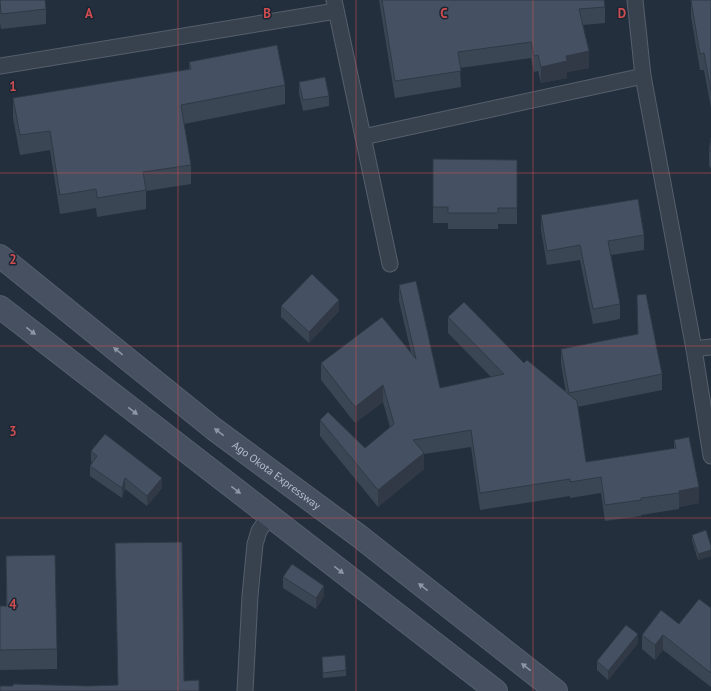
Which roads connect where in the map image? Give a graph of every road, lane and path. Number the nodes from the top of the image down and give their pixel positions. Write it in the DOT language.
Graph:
graph roads {
  1 [pos="635,0"];
  2 [pos="335,6"];
  3 [pos="0,66"];
  4 [pos="643,76"];
  5 [pos="363,137"];
  6 [pos="0,256"];
  7 [pos="390,264"];
  8 [pos="0,307"];
  9 [pos="711,347"];
  10 [pos="694,349"];
  11 [pos="711,456"];
  12 [pos="269,516"];
  13 [pos="245,691"];
  14 [pos="496,691"];
  15 [pos="556,691"];
  1 -- 4 [label="street"];
  2 -- 3 [label="street"];
  2 -- 5 [label="street"];
  4 -- 5 [label="street"];
  4 -- 10 [label="street"];
  5 -- 7 [label="street"];
  15 -- 6 [label="main road, Ago Okota Expressway, one-way"];
  8 -- 12 [label="main road, one-way"];
  9 -- 10 [label="street"];
  10 -- 11 [label="street"];
  12 -- 13 [label="street"];
  12 -- 14 [label="main road, one-way"];
}
